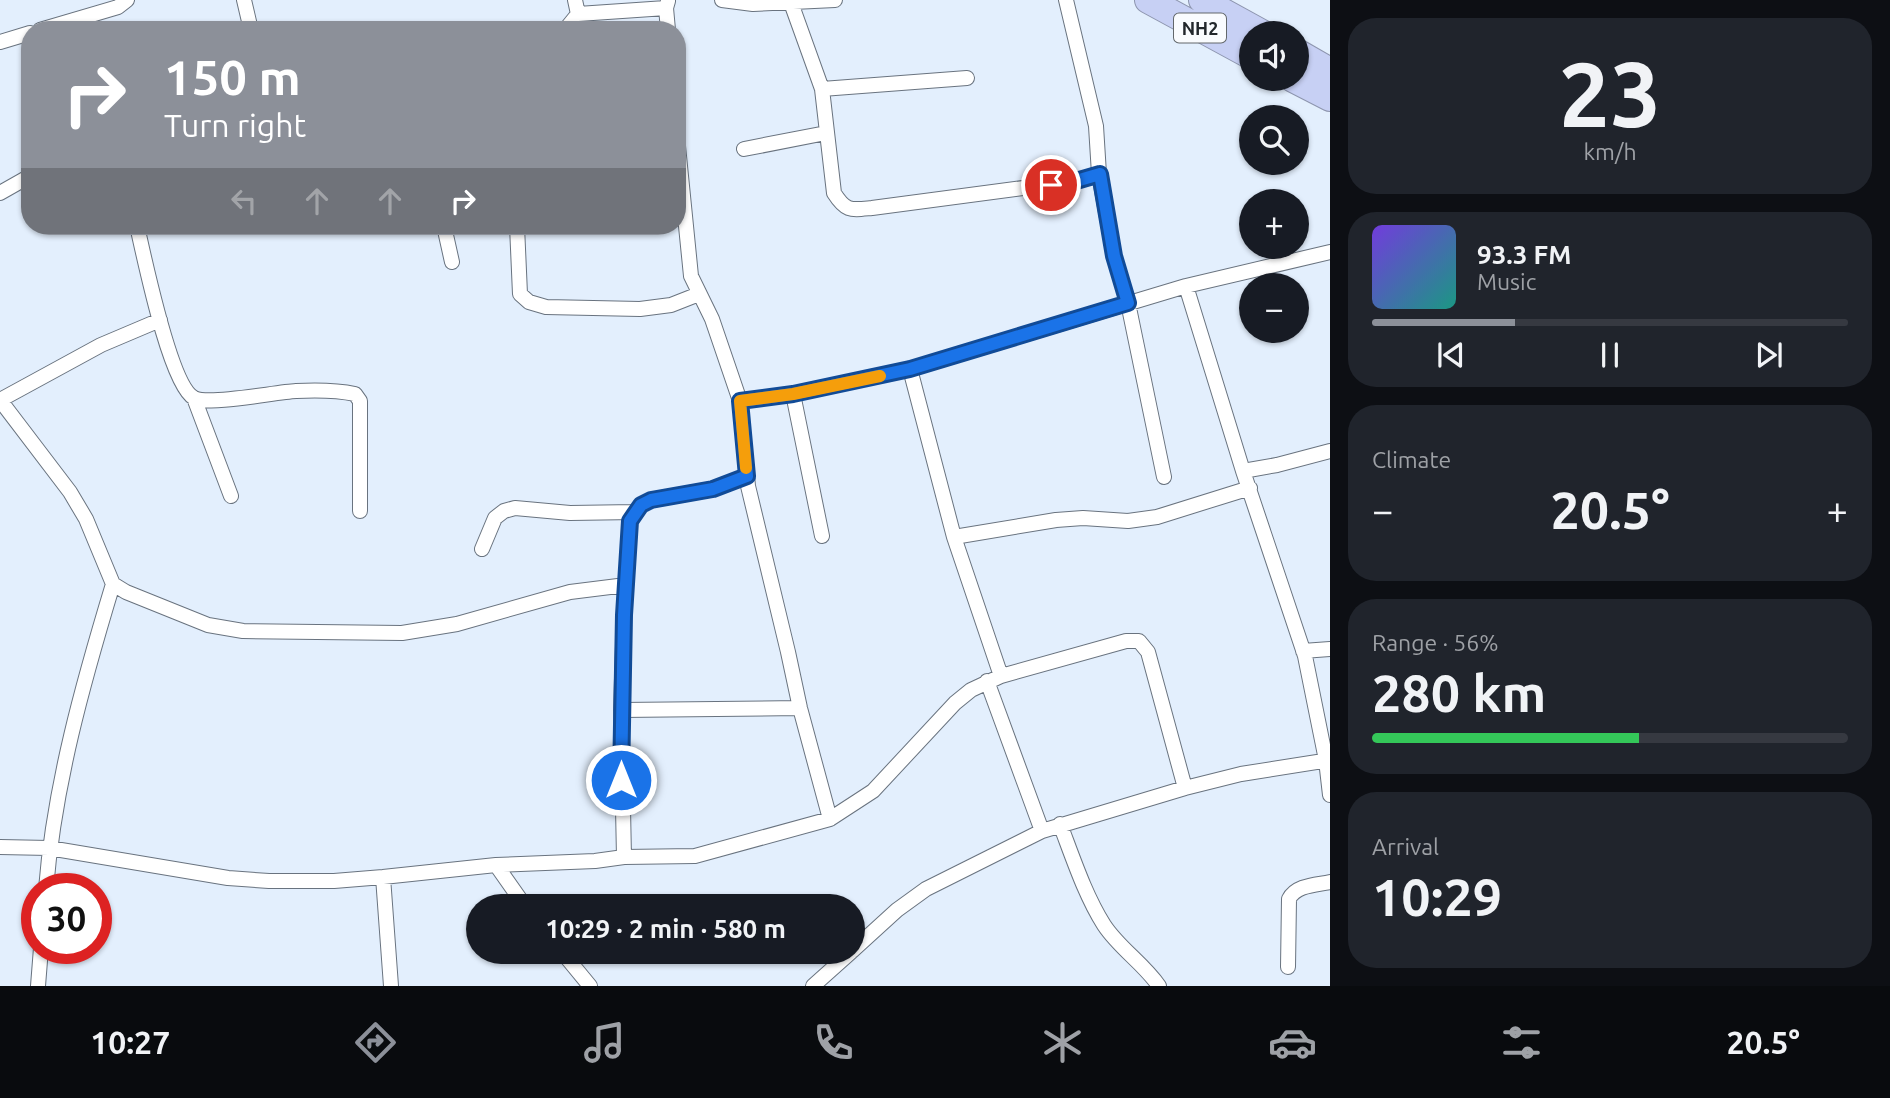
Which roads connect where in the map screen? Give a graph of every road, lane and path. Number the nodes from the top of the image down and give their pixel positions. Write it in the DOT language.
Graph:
graph roads {
  1 [pos="127,0"];
  2 [pos="244,0"];
  3 [pos="722,0"];
  4 [pos="835,0"];
  5 [pos="1066,0"];
  6 [pos="1148,0"];
  7 [pos="1202,0"];
  8 [pos="790,1"];
  9 [pos="667,4"];
  10 [pos="577,7"];
  11 [pos="72,21"];
  12 [pos="249,21"];
  13 [pos="1240,21"];
  14 [pos="21,36"];
  15 [pos="0,42"];
  16 [pos="1239,49"];
  17 [pos="1309,59"];
  18 [pos="1330,71"];
  19 [pos="967,78"];
  20 [pos="1309,87"];
  21 [pos="822,89"];
  22 [pos="1330,98"];
  23 [pos="826,133"];
  24 [pos="744,149"];
  25 [pos="1100,174"];
  26 [pos="21,181"];
  27 [pos="0,193"];
  28 [pos="686,233"];
  29 [pos="139,235"];
  30 [pos="446,235"];
  31 [pos="517,235"];
  32 [pos="1330,252"];
  33 [pos="452,262"];
  34 [pos="1186,286"];
  35 [pos="699,295"];
  36 [pos="1128,303"];
  37 [pos="160,320"];
  38 [pos="910,369"];
  39 [pos="793,394"];
  40 [pos="194,398"];
  41 [pos="0,400"];
  42 [pos="740,401"];
  43 [pos="1330,451"];
  44 [pos="1242,471"];
  45 [pos="747,476"];
  46 [pos="1164,477"];
  47 [pos="1250,488"];
  48 [pos="231,496"];
  49 [pos="360,511"];
  50 [pos="635,512"];
  51 [pos="822,536"];
  52 [pos="954,537"];
  53 [pos="482,549"];
  54 [pos="113,584"];
  55 [pos="626,585"];
  56 [pos="1330,649"];
  57 [pos="1303,651"];
  58 [pos="994,679"];
  59 [pos="800,708"];
  60 [pos="621,710"];
  61 [pos="1328,760"];
  62 [pos="1185,788"];
  63 [pos="1330,795"];
  64 [pos="830,819"];
  65 [pos="1060,824"];
  66 [pos="1042,831"];
  67 [pos="0,847"];
  68 [pos="49,848"];
  69 [pos="624,857"];
  70 [pos="496,864"];
  71 [pos="47,873"];
  72 [pos="383,877"];
  73 [pos="1330,882"];
  74 [pos="517,894"];
  75 [pos="865,940"];
  76 [pos="40,964"];
  77 [pos="572,964"];
  78 [pos="838,964"];
  79 [pos="1288,967"];
  80 [pos="38,986"];
  81 [pos="390,986"];
  82 [pos="590,986"];
  83 [pos="813,986"];
  84 [pos="1159,986"];
  1 -- 11 [label="street"];
  2 -- 12 [label="street"];
  3 -- 8 [label="street"];
  4 -- 8 [label="street"];
  5 -- 25 [label="street"];
  6 -- 16 [label="highway, NH2"];
  7 -- 13 [label="highway, NH2"];
  8 -- 21 [label="street"];
  9 -- 10 [label="street"];
  14 -- 15 [label="street"];
  17 -- 18 [label="highway"];
  19 -- 21 [label="street"];
  20 -- 22 [label="highway"];
  21 -- 23 [label="street"];
  23 -- 24 [label="street"];
  23 -- 25 [label="street"];
  25 -- 36 [label="street"];
  26 -- 27 [label="street"];
  28 -- 35 [label="street"];
  29 -- 37 [label="street"];
  30 -- 33 [label="street"];
  31 -- 35 [label="street"];
  32 -- 34 [label="street"];
  34 -- 36 [label="street"];
  34 -- 44 [label="street"];
  35 -- 42 [label="street"];
  36 -- 38 [label="street"];
  36 -- 46 [label="street"];
  37 -- 40 [label="street"];
  37 -- 41 [label="street"];
  38 -- 39 [label="street"];
  38 -- 52 [label="street"];
  39 -- 42 [label="street"];
  39 -- 51 [label="street"];
  40 -- 48 [label="street"];
  40 -- 49 [label="street"];
  41 -- 54 [label="street"];
  42 -- 45 [label="street"];
  43 -- 44 [label="street"];
  44 -- 47 [label="street"];
  45 -- 50 [label="street"];
  45 -- 59 [label="street"];
  47 -- 52 [label="street"];
  47 -- 57 [label="street"];
  50 -- 53 [label="street"];
  50 -- 55 [label="street"];
  52 -- 58 [label="street"];
  54 -- 55 [label="street"];
  54 -- 68 [label="street"];
  55 -- 60 [label="street"];
  56 -- 57 [label="street"];
  57 -- 61 [label="street"];
  58 -- 62 [label="street"];
  58 -- 64 [label="street"];
  58 -- 66 [label="street"];
  59 -- 60 [label="street"];
  59 -- 64 [label="street"];
  60 -- 69 [label="street"];
  61 -- 62 [label="street"];
  61 -- 63 [label="street"];
  62 -- 65 [label="street"];
  64 -- 69 [label="street"];
  65 -- 66 [label="street"];
  65 -- 84 [label="street"];
  66 -- 75 [label="street"];
  67 -- 68 [label="street"];
  68 -- 71 [label="street"];
  68 -- 72 [label="street"];
  69 -- 70 [label="street"];
  70 -- 72 [label="street"];
  70 -- 74 [label="street"];
  72 -- 81 [label="street"];
  73 -- 79 [label="street"];
  76 -- 80 [label="street"];
  77 -- 82 [label="street"];
  78 -- 83 [label="street"];
}
